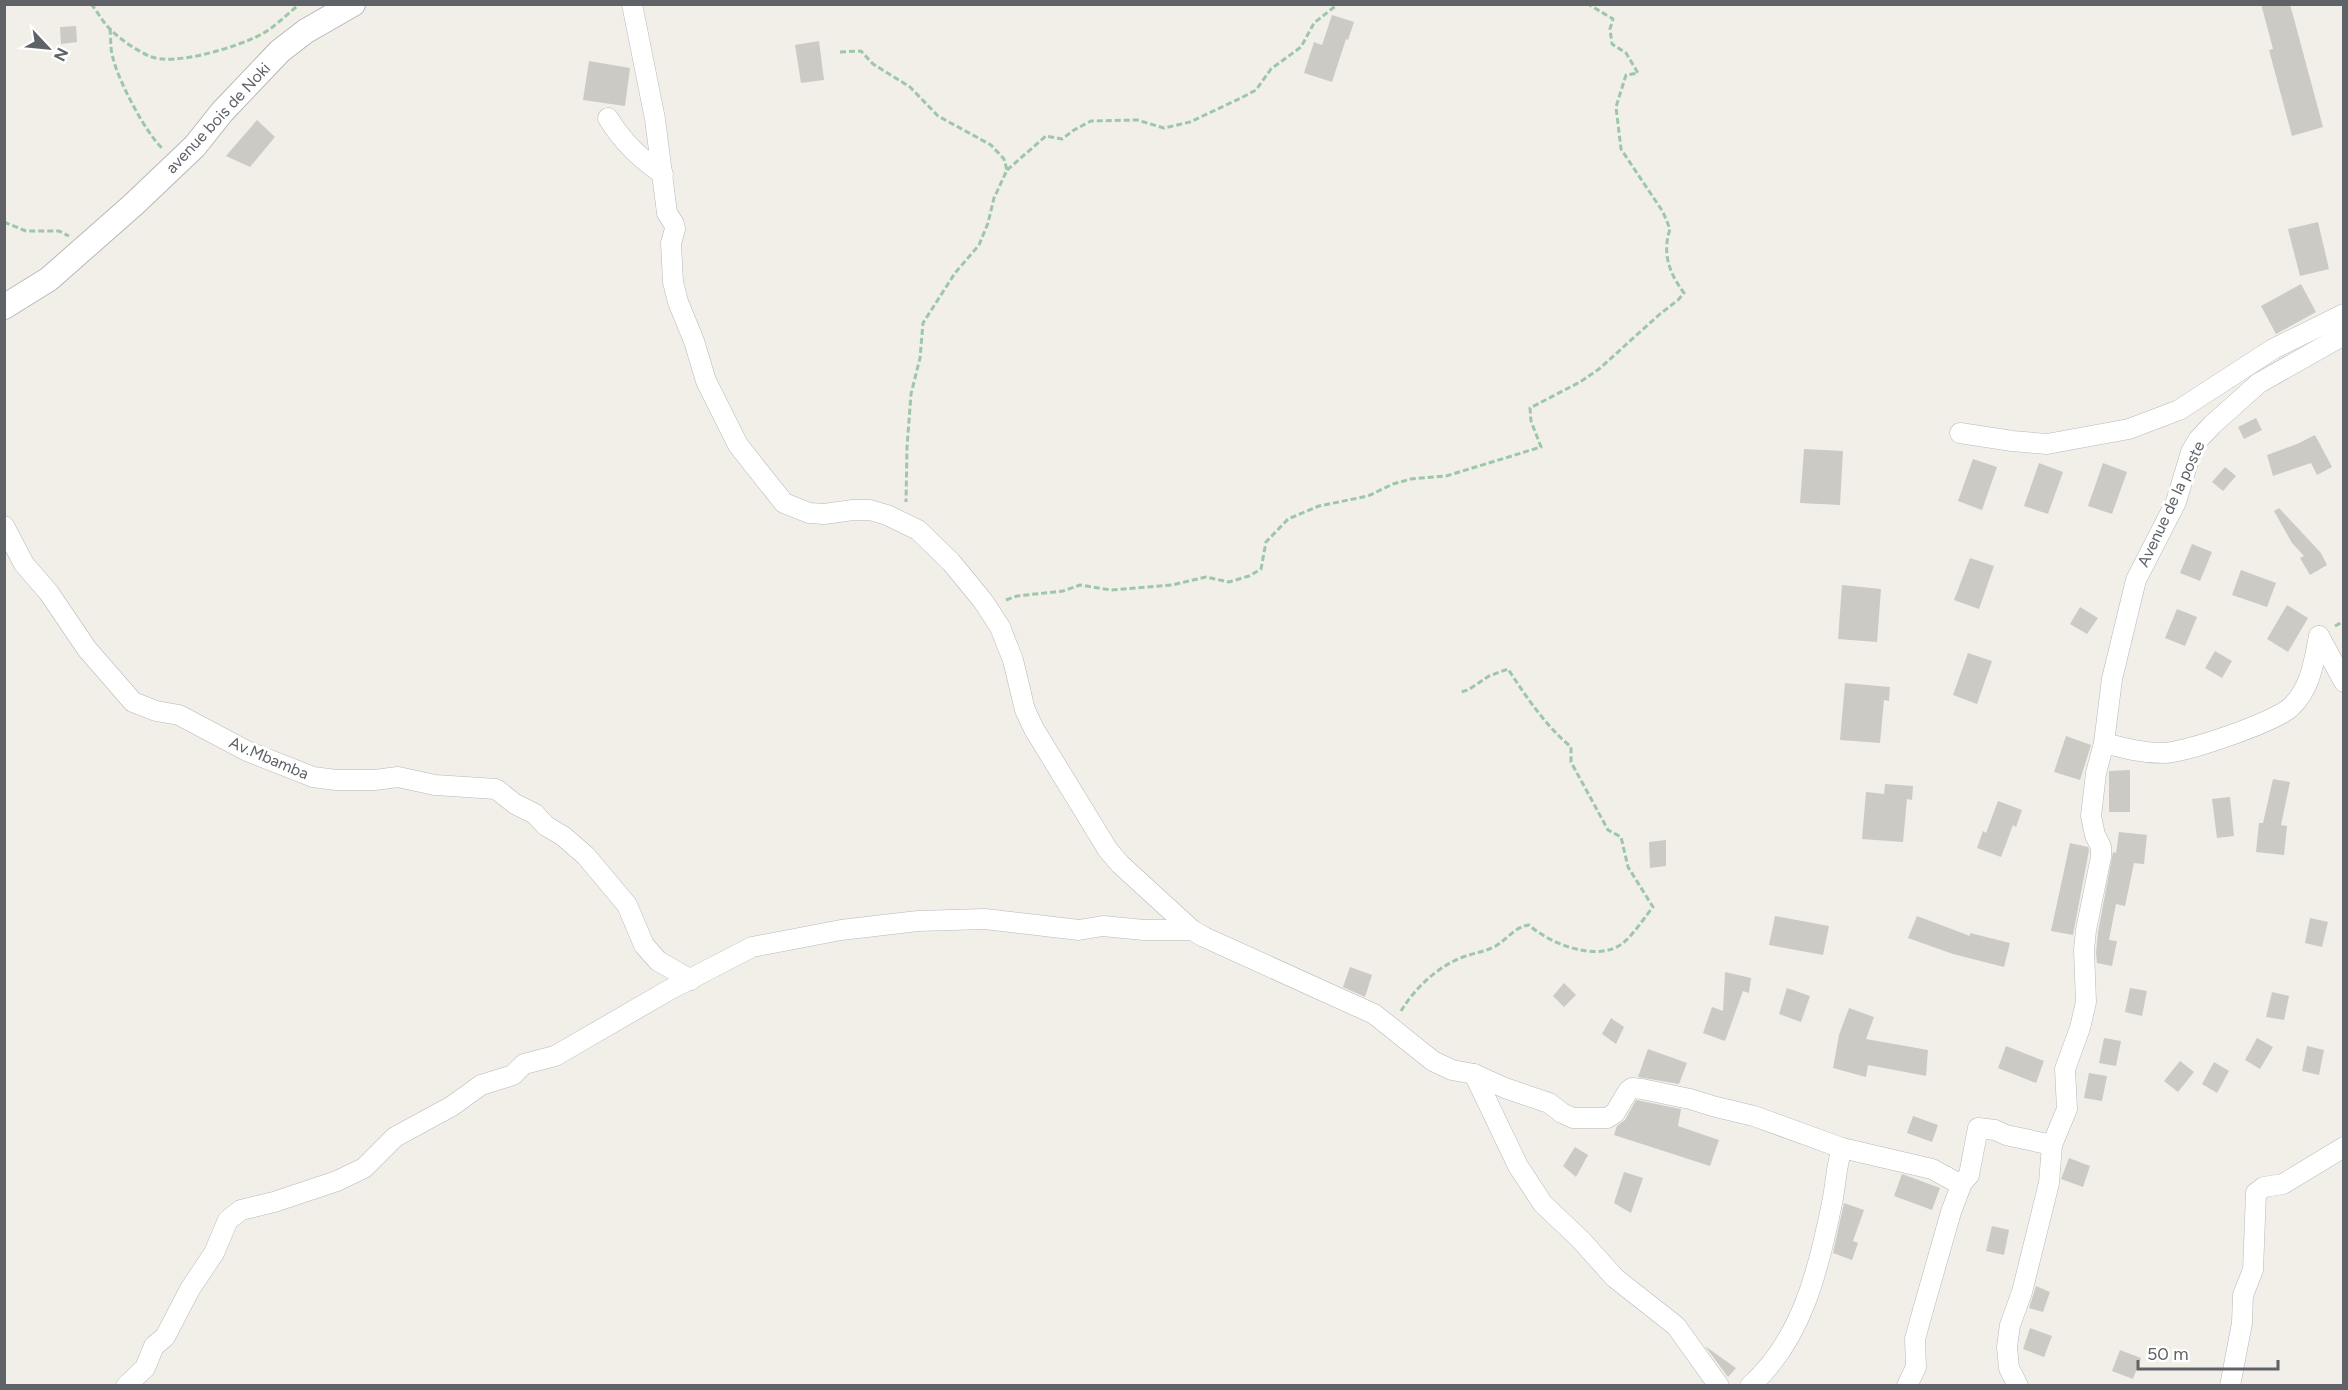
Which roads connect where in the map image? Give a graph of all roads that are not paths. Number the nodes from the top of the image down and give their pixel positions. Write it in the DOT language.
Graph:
graph roads {
  1 [pos="353,4"];
  2 [pos="632,4"];
  3 [pos="608,118"];
  4 [pos="663,174"];
  5 [pos="4,307"];
  6 [pos="2343,314"];
  7 [pos="2343,335"];
  8 [pos="1960,433"];
  9 [pos="4,526"];
  10 [pos="2343,682"];
  11 [pos="2104,743"];
  12 [pos="1192,930"];
  13 [pos="691,980"];
  14 [pos="1474,1074"];
  15 [pos="2052,1145"];
  16 [pos="2343,1147"];
  17 [pos="1842,1148"];
  18 [pos="1962,1183"];
  19 [pos="126,1386"];
  20 [pos="1719,1386"];
  21 [pos="1750,1386"];
  22 [pos="1907,1386"];
  23 [pos="2018,1386"];
  24 [pos="2229,1386"];
  1 -- 5 [label="street, avenue bois de Noki"];
  2 -- 4 [label="street"];
  3 -- 4 [label="street"];
  4 -- 12 [label="street"];
  6 -- 8 [label="street"];
  7 -- 11 [label="street, Avenue de la poste"];
  9 -- 13 [label="street, Av.Mbamba"];
  10 -- 11 [label="street"];
  11 -- 15 [label="street, Avenue de la poste"];
  12 -- 13 [label="street"];
  12 -- 14 [label="street"];
  13 -- 19 [label="street"];
  14 -- 17 [label="street"];
  14 -- 20 [label="street"];
  15 -- 18 [label="street"];
  15 -- 23 [label="street"];
  16 -- 24 [label="street"];
  17 -- 18 [label="street"];
  17 -- 21 [label="street"];
  18 -- 22 [label="street"];
}
